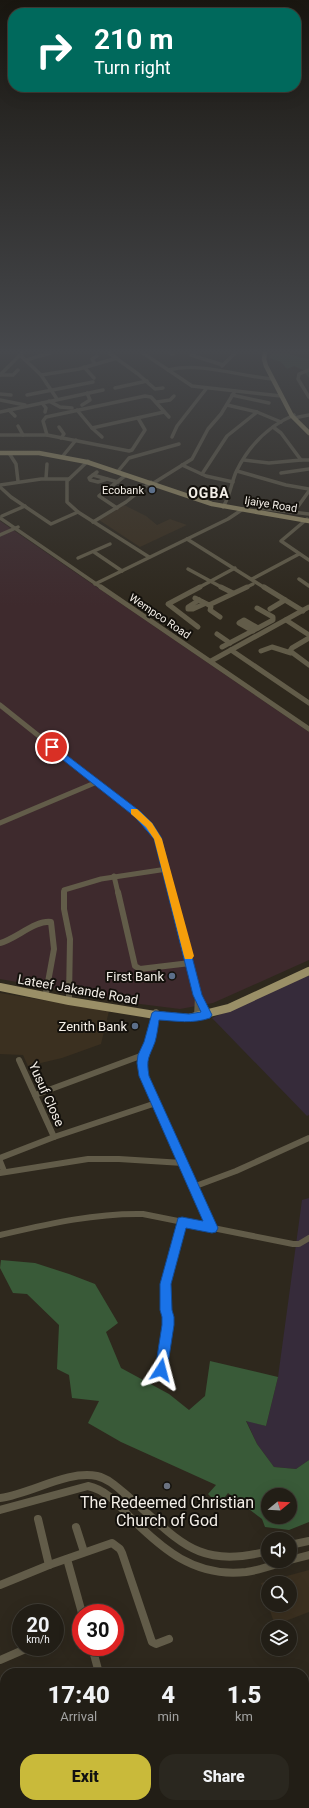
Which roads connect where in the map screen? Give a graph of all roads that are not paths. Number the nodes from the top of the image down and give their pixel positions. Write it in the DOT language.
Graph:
graph roads {
  1 [pos="140,437"];
  2 [pos="203,437"];
  3 [pos="226,437"];
  4 [pos="261,437"];
  5 [pos="284,437"];
  6 [pos="61,438"];
  7 [pos="76,440"];
  8 [pos="179,444"];
  9 [pos="0,453"];
  10 [pos="9,453"];
  11 [pos="62,456"];
  12 [pos="244,460"];
  13 [pos="300,460"];
  14 [pos="309,460"];
  15 [pos="87,462"];
  16 [pos="47,464"];
  17 [pos="182,465"];
  18 [pos="309,469"];
  19 [pos="118,470"];
  20 [pos="237,471"];
  21 [pos="95,473"];
  22 [pos="280,473"];
  23 [pos="202,474"];
  24 [pos="126,475"];
  25 [pos="46,478"];
  26 [pos="69,479"];
  27 [pos="18,481"];
  28 [pos="118,482"];
  29 [pos="233,482"];
  30 [pos="152,483"];
  31 [pos="0,486"];
  32 [pos="309,490"];
  33 [pos="25,506"];
  34 [pos="224,506"];
  35 [pos="117,508"];
  36 [pos="243,510"];
  37 [pos="256,511"];
  38 [pos="78,512"];
  39 [pos="294,512"];
  40 [pos="1,516"];
  41 [pos="308,519"];
  42 [pos="93,522"];
  43 [pos="15,527"];
  44 [pos="0,534"];
  45 [pos="186,539"];
  46 [pos="110,544"];
  47 [pos="94,552"];
  48 [pos="299,554"];
  49 [pos="149,557"];
  50 [pos="78,558"];
  51 [pos="309,560"];
  52 [pos="188,568"];
  53 [pos="235,568"];
  54 [pos="122,570"];
  55 [pos="299,579"];
  56 [pos="211,580"];
  57 [pos="252,581"];
  58 [pos="96,583"];
  59 [pos="309,586"];
  60 [pos="233,593"];
  61 [pos="285,600"];
  62 [pos="207,604"];
  63 [pos="309,607"];
  64 [pos="257,608"];
  65 [pos="270,609"];
  66 [pos="303,611"];
  67 [pos="220,617"];
  68 [pos="286,620"];
  69 [pos="198,627"];
  70 [pos="255,630"];
  71 [pos="217,634"];
  72 [pos="261,634"];
  73 [pos="309,635"];
  74 [pos="309,638"];
  75 [pos="230,643"];
  76 [pos="222,646"];
  77 [pos="231,650"];
  78 [pos="261,651"];
  79 [pos="291,653"];
  80 [pos="212,661"];
  81 [pos="309,665"];
  82 [pos="309,697"];
  83 [pos="302,698"];
  84 [pos="309,703"];
  85 [pos="0,705"];
  86 [pos="309,724"];
  87 [pos="309,729"];
  88 [pos="97,782"];
  89 [pos="0,824"];
  90 [pos="167,869"];
  91 [pos="114,876"];
  92 [pos="0,943"];
  93 [pos="190,963"];
  94 [pos="309,966"];
  95 [pos="309,971"];
  96 [pos="0,984"];
  97 [pos="0,987"];
  98 [pos="46,993"];
  99 [pos="198,995"];
  100 [pos="69,997"];
  101 [pos="155,1013"];
  102 [pos="206,1013"];
  103 [pos="197,1015"];
  104 [pos="143,1055"];
  105 [pos="19,1060"];
  106 [pos="35,1095"];
  107 [pos="156,1103"];
  108 [pos="54,1137"];
  109 [pos="309,1138"];
  110 [pos="0,1158"];
  111 [pos="0,1161"];
  112 [pos="183,1163"];
  113 [pos="2,1172"];
  114 [pos="193,1187"];
  115 [pos="182,1222"];
  116 [pos="212,1228"];
  117 [pos="0,1235"];
  118 [pos="309,1238"];
  119 [pos="161,1370"];
  120 [pos="52,1484"];
  121 [pos="55,1495"];
  122 [pos="0,1498"];
  123 [pos="0,1510"];
  124 [pos="38,1518"];
  125 [pos="76,1527"];
  126 [pos="309,1541"];
  127 [pos="297,1544"];
  128 [pos="84,1552"];
  129 [pos="261,1553"];
  130 [pos="309,1555"];
  131 [pos="297,1558"];
  132 [pos="67,1559"];
  133 [pos="49,1565"];
  134 [pos="261,1568"];
  135 [pos="0,1585"];
  136 [pos="80,1604"];
  137 [pos="170,1639"];
  138 [pos="12,1655"];
  139 [pos="94,1656"];
  140 [pos="0,1660"];
  141 [pos="98,1668"];
  1 -- 7 [label="street"];
  2 -- 17 [label="street"];
  3 -- 23 [label="street"];
  4 -- 12 [label="street"];
  5 -- 13 [label="street"];
  6 -- 7 [label="street"];
  7 -- 11 [label="street"];
  8 -- 19 [label="street"];
  9 -- 10 [label="main road, Ijaiye Road"];
  9 -- 11 [label="main road, Ijaiye Road"];
  10 -- 11 [label="main road, Ijaiye Road"];
  10 -- 27 [label="street"];
  11 -- 15 [label="main road, Ijaiye Road"];
  12 -- 13 [label="street"];
  12 -- 20 [label="street"];
  13 -- 14 [label="street"];
  15 -- 19 [label="main road, Ijaiye Road"];
  15 -- 24 [label="main road, Ijaiye Road"];
  15 -- 26 [label="street"];
  16 -- 25 [label="street"];
  17 -- 23 [label="street"];
  17 -- 30 [label="street"];
  18 -- 22 [label="street"];
  19 -- 30 [label="main road, Ijaiye Road"];
  20 -- 29 [label="street"];
  20 -- 32 [label="street"];
  21 -- 28 [label="street"];
  23 -- 29 [label="street"];
  24 -- 28 [label="street"];
  24 -- 30 [label="main road, Ijaiye Road"];
  25 -- 26 [label="street"];
  25 -- 27 [label="street"];
  26 -- 38 [label="street"];
  27 -- 31 [label="street"];
  28 -- 35 [label="street"];
  29 -- 34 [label="street"];
  30 -- 34 [label="main road, Ijaiye Road"];
  30 -- 35 [label="street"];
  31 -- 33 [label="street"];
  32 -- 39 [label="street"];
  33 -- 38 [label="street"];
  33 -- 40 [label="street"];
  34 -- 36 [label="main road, Ijaiye Road"];
  35 -- 42 [label="street"];
  36 -- 37 [label="main road, Ijaiye Road"];
  36 -- 41 [label="main road, Ijaiye Road"];
  36 -- 45 [label="street"];
  37 -- 39 [label="street"];
  37 -- 41 [label="main road, Ijaiye Road"];
  38 -- 42 [label="street"];
  39 -- 41 [label="street"];
  40 -- 43 [label="street, Wempco Road"];
  41 -- 48 [label="street"];
  42 -- 49 [label="street"];
  43 -- 44 [label="street"];
  43 -- 58 [label="street, Wempco Road"];
  45 -- 49 [label="street"];
  45 -- 53 [label="street"];
  46 -- 47 [label="street"];
  47 -- 50 [label="street"];
  47 -- 54 [label="street"];
  48 -- 51 [label="street"];
  48 -- 57 [label="street"];
  49 -- 54 [label="street"];
  52 -- 56 [label="street"];
  53 -- 56 [label="street"];
  53 -- 57 [label="street"];
  54 -- 58 [label="street"];
  55 -- 59 [label="street"];
  56 -- 60 [label="street"];
  56 -- 69 [label="street"];
  57 -- 60 [label="street"];
  57 -- 61 [label="street"];
  58 -- 80 [label="street, Wempco Road"];
  60 -- 62 [label="street"];
  61 -- 65 [label="street"];
  61 -- 66 [label="street"];
  62 -- 62 [label="street"];
  62 -- 67 [label="street"];
  63 -- 66 [label="street"];
  64 -- 70 [label="street"];
  66 -- 68 [label="street"];
  68 -- 72 [label="street"];
  68 -- 73 [label="street"];
  70 -- 72 [label="street"];
  70 -- 75 [label="street"];
  71 -- 75 [label="street"];
  72 -- 77 [label="street"];
  74 -- 79 [label="street"];
  75 -- 76 [label="street"];
  77 -- 80 [label="street"];
  77 -- 83 [label="street"];
  78 -- 79 [label="street"];
  79 -- 81 [label="street"];
  80 -- 86 [label="street, Wempco Road"];
  80 -- 87 [label="street, Wempco Road"];
  82 -- 83 [label="street"];
  83 -- 84 [label="street"];
  85 -- 88 [label="street"];
  88 -- 89 [label="street"];
  88 -- 90 [label="street"];
  90 -- 91 [label="street"];
  90 -- 93 [label="street"];
  91 -- 93 [label="street"];
  91 -- 100 [label="street"];
  92 -- 98 [label="street"];
  93 -- 99 [label="street"];
  94 -- 102 [label="main road, Lateef Jakande Road"];
  95 -- 102 [label="main road, Lateef Jakande Road"];
  96 -- 98 [label="main road, Lateef Jakande Road"];
  97 -- 101 [label="main road, Lateef Jakande Road"];
  98 -- 100 [label="main road, Lateef Jakande Road"];
  99 -- 102 [label="street"];
  99 -- 103 [label="street"];
  100 -- 101 [label="main road, Lateef Jakande Road"];
  101 -- 103 [label="main road, Lateef Jakande Road"];
  101 -- 104 [label="street"];
  102 -- 103 [label="main road, Lateef Jakande Road"];
  104 -- 106 [label="street"];
  104 -- 107 [label="street"];
  105 -- 106 [label="street, Yusuf Close"];
  106 -- 108 [label="street, Yusuf Close"];
  107 -- 108 [label="street"];
  107 -- 112 [label="street"];
  108 -- 110 [label="street"];
  109 -- 114 [label="street"];
  111 -- 113 [label="street"];
  112 -- 113 [label="street"];
  112 -- 114 [label="street"];
  114 -- 116 [label="street"];
  115 -- 116 [label="street"];
  115 -- 117 [label="street"];
  115 -- 119 [label="street"];
  116 -- 118 [label="street"];
  120 -- 121 [label="street"];
  120 -- 122 [label="street"];
  120 -- 129 [label="street"];
  121 -- 123 [label="street"];
  121 -- 134 [label="street"];
  124 -- 133 [label="street"];
  125 -- 128 [label="street"];
  126 -- 127 [label="street"];
  128 -- 132 [label="street"];
  128 -- 137 [label="street"];
  130 -- 131 [label="street"];
  132 -- 133 [label="street"];
  132 -- 136 [label="street"];
  133 -- 135 [label="street"];
  138 -- 140 [label="street"];
  139 -- 141 [label="street"];
}
